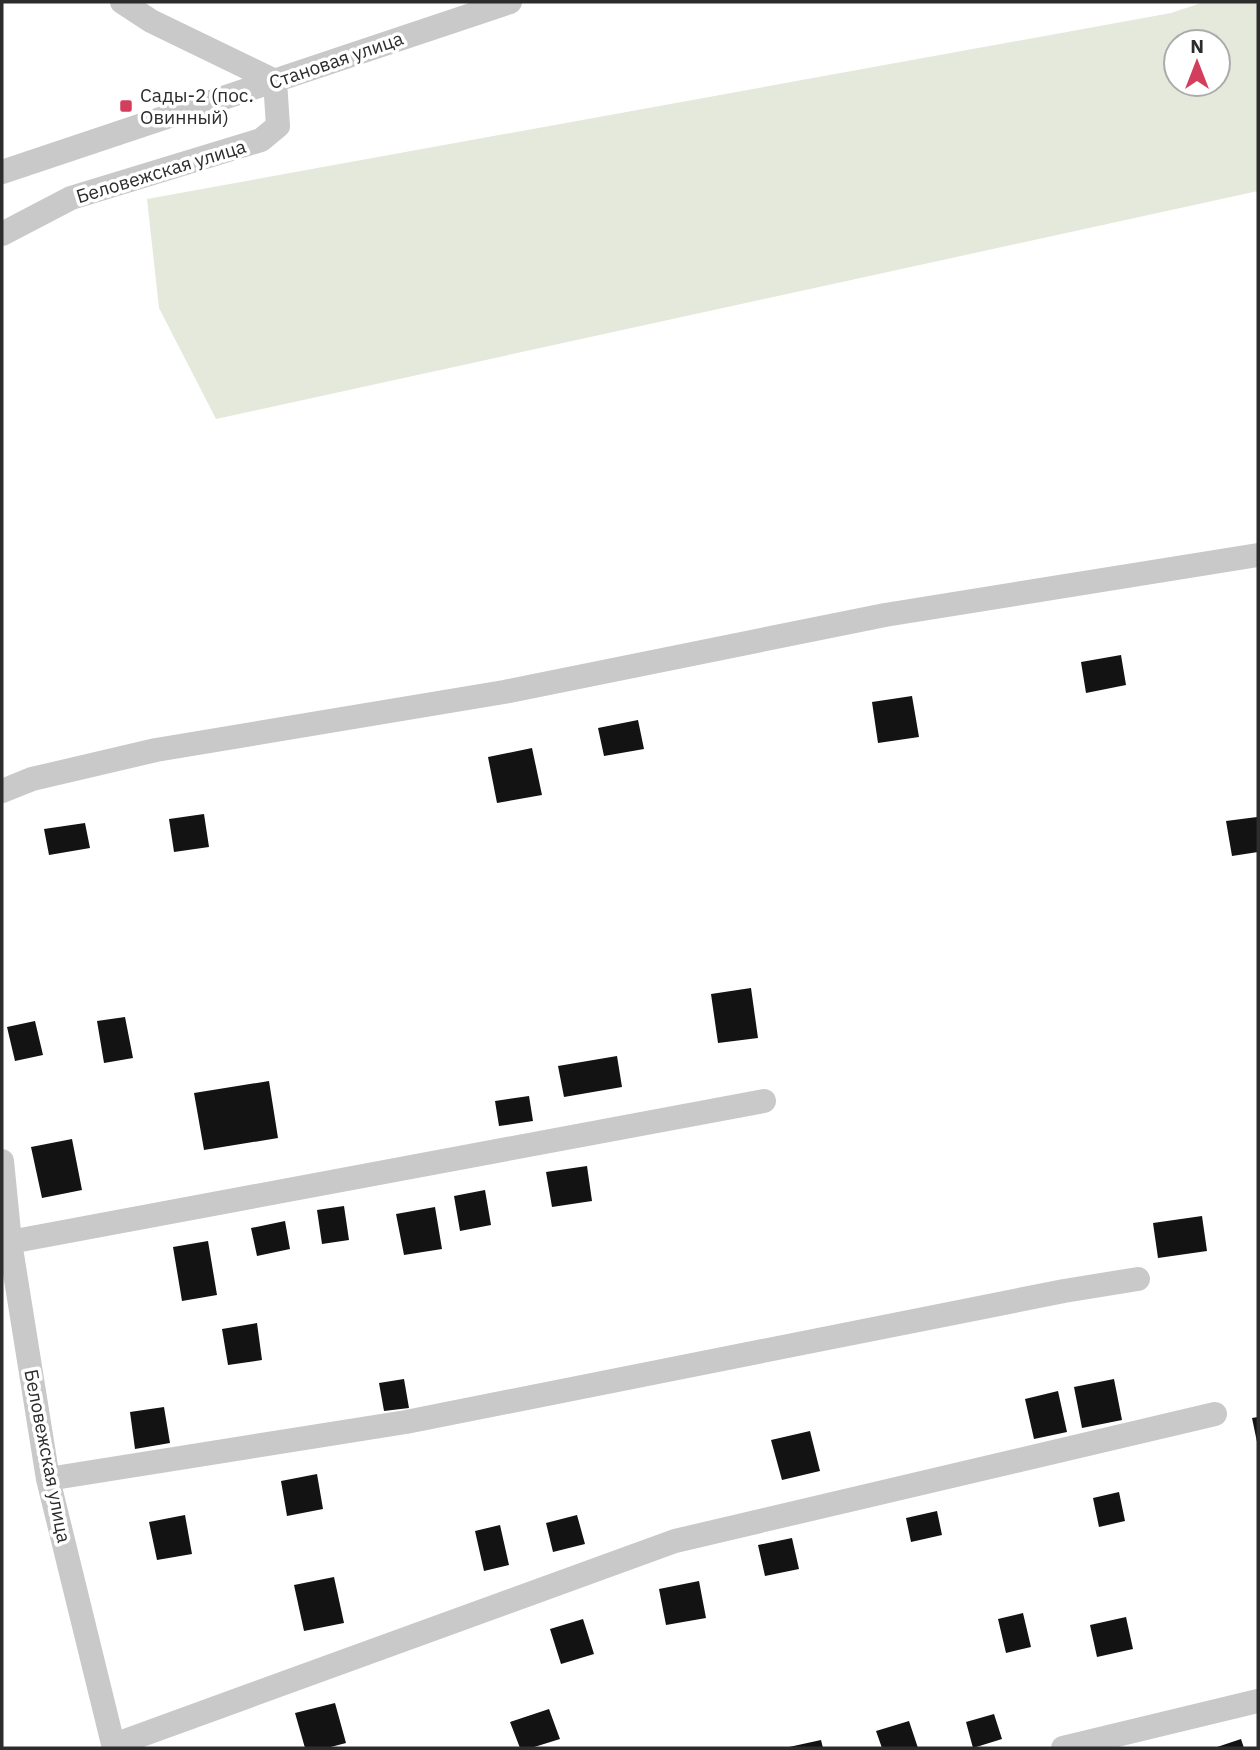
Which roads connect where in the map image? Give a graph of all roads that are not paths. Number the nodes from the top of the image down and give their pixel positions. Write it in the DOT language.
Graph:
graph roads {
  1 [pos="122,2"];
  2 [pos="510,2"];
  3 [pos="275,81"];
  4 [pos="2,172"];
  5 [pos="2,234"];
  6 [pos="1258,555"];
  7 [pos="2,791"];
  8 [pos="764,1101"];
  9 [pos="2,1161"];
  10 [pos="10,1242"];
  11 [pos="1138,1279"];
  12 [pos="1215,1414"];
  13 [pos="48,1479"];
  14 [pos="1258,1701"];
  15 [pos="114,1747"];
  16 [pos="1063,1748"];
  1 -- 3 [label="street"];
  2 -- 3 [label="street, Становая улица"];
  3 -- 4 [label="street, Становая улица"];
  3 -- 5 [label="street, Беловежская улица"];
  6 -- 7 [label="street"];
  8 -- 10 [label="street"];
  9 -- 10 [label="street, Беловежская улица"];
  10 -- 13 [label="street, Беловежская улица"];
  11 -- 13 [label="street"];
  12 -- 15 [label="street"];
  13 -- 15 [label="street, Беловежская улица"];
  14 -- 16 [label="street"];
}
